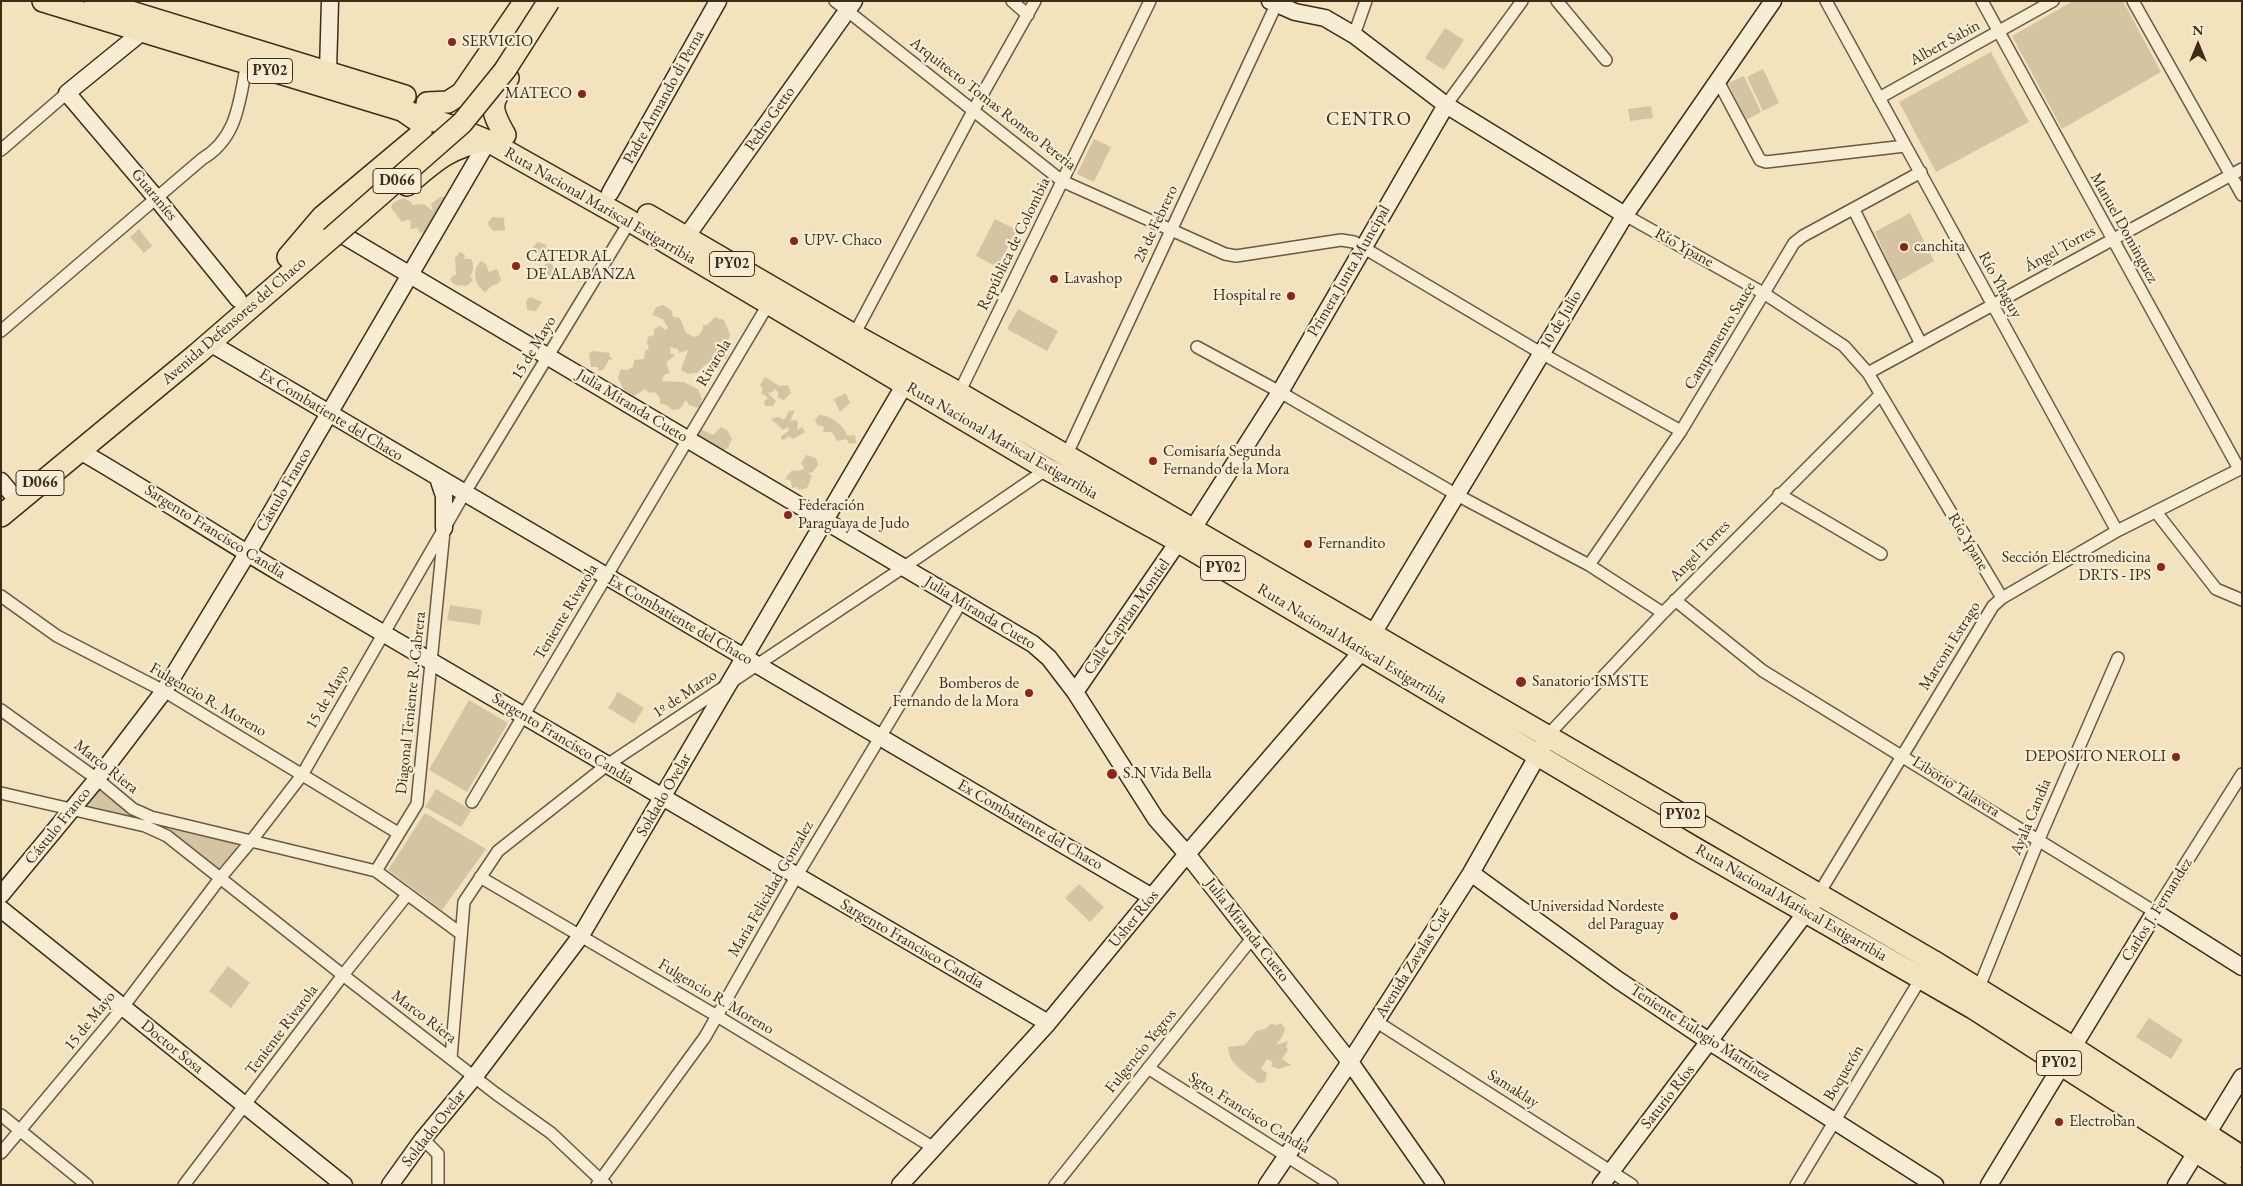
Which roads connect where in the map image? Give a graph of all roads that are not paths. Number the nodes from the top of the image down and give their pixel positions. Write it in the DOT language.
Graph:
graph roads {
  1 [pos="42,1"];
  2 [pos="95,1"];
  3 [pos="330,1"];
  4 [pos="525,1"];
  5 [pos="535,1"];
  6 [pos="549,1"];
  7 [pos="560,1"];
  8 [pos="718,1"];
  9 [pos="1012,1"];
  10 [pos="1035,1"];
  11 [pos="1150,1"];
  12 [pos="1366,1"];
  13 [pos="1522,1"];
  14 [pos="1557,1"];
  15 [pos="1773,1"];
  16 [pos="1826,1"];
  17 [pos="1982,1"];
  18 [pos="2053,1"];
  19 [pos="2133,1"];
  20 [pos="1273,3"];
  21 [pos="845,4"];
  22 [pos="1028,15"];
  23 [pos="142,32"];
  24 [pos="1999,32"];
  25 [pos="1354,35"];
  26 [pos="1606,60"];
  27 [pos="247,63"];
  28 [pos="328,71"];
  29 [pos="1718,81"];
  30 [pos="67,93"];
  31 [pos="1878,98"];
  32 [pos="427,104"];
  33 [pos="1446,105"];
  34 [pos="398,109"];
  35 [pos="974,111"];
  36 [pos="456,121"];
  37 [pos="493,139"];
  38 [pos="1905,146"];
  39 [pos="1,150"];
  40 [pos="2242,169"];
  41 [pos="1921,172"];
  42 [pos="2231,175"];
  43 [pos="1062,181"];
  44 [pos="610,193"];
  45 [pos="2242,195"];
  46 [pos="157,199"];
  47 [pos="1854,210"];
  48 [pos="1625,215"];
  49 [pos="630,221"];
  50 [pos="1172,229"];
  51 [pos="333,235"];
  52 [pos="686,237"];
  53 [pos="2112,240"];
  54 [pos="1364,247"];
  55 [pos="289,265"];
  56 [pos="410,275"];
  57 [pos="1766,294"];
  58 [pos="238,299"];
  59 [pos="769,303"];
  60 [pos="1992,305"];
  61 [pos="1,331"];
  62 [pos="854,335"];
  63 [pos="210,343"];
  64 [pos="1921,344"];
  65 [pos="1197,347"];
  66 [pos="1540,353"];
  67 [pos="548,356"];
  68 [pos="1868,373"];
  69 [pos="905,384"];
  70 [pos="932,389"];
  71 [pos="959,392"];
  72 [pos="1280,392"];
  73 [pos="1880,395"];
  74 [pos="328,414"];
  75 [pos="1681,430"];
  76 [pos="687,439"];
  77 [pos="74,447"];
  78 [pos="1066,456"];
  79 [pos="1047,468"];
  80 [pos="2240,469"];
  81 [pos="438,478"];
  82 [pos="5,492"];
  83 [pos="464,494"];
  84 [pos="1779,494"];
  85 [pos="1457,495"];
  86 [pos="2156,512"];
  87 [pos="1,516"];
  88 [pos="824,520"];
  89 [pos="444,528"];
  90 [pos="2117,531"];
  91 [pos="1185,536"];
  92 [pos="247,554"];
  93 [pos="1881,554"];
  94 [pos="1589,566"];
  95 [pos="904,567"];
  96 [pos="606,577"];
  97 [pos="1,596"];
  98 [pos="2002,598"];
  99 [pos="1675,600"];
  100 [pos="2242,600"];
  101 [pos="962,601"];
  102 [pos="1663,612"];
  103 [pos="383,634"];
  104 [pos="1368,642"];
  105 [pos="2118,658"];
  106 [pos="432,662"];
  107 [pos="750,662"];
  108 [pos="728,684"];
  109 [pos="164,690"];
  110 [pos="1075,692"];
  111 [pos="1,710"];
  112 [pos="523,715"];
  113 [pos="1548,735"];
  114 [pos="879,737"];
  115 [pos="1902,754"];
  116 [pos="1539,756"];
  117 [pos="607,765"];
  118 [pos="2242,774"];
  119 [pos="302,775"];
  120 [pos="97,779"];
  121 [pos="1,793"];
  122 [pos="662,799"];
  123 [pos="472,802"];
  124 [pos="73,808"];
  125 [pos="398,833"];
  126 [pos="2039,839"];
  127 [pos="252,840"];
  128 [pos="1187,854"];
  129 [pos="376,871"];
  130 [pos="1471,873"];
  131 [pos="221,877"];
  132 [pos="480,877"];
  133 [pos="796,877"];
  134 [pos="1818,894"];
  135 [pos="1,895"];
  136 [pos="407,895"];
  137 [pos="1152,897"];
  138 [pos="1,909"];
  139 [pos="2155,912"];
  140 [pos="1807,914"];
  141 [pos="460,933"];
  142 [pos="580,937"];
  143 [pos="1253,937"];
  144 [pos="2242,967"];
  145 [pos="343,975"];
  146 [pos="1921,978"];
  147 [pos="1978,990"];
  148 [pos="123,1007"];
  149 [pos="717,1016"];
  150 [pos="1376,1022"];
  151 [pos="1048,1023"];
  152 [pos="1710,1042"];
  153 [pos="2067,1056"];
  154 [pos="451,1058"];
  155 [pos="1350,1062"];
  156 [pos="1148,1068"];
  157 [pos="475,1076"];
  158 [pos="2242,1077"];
  159 [pos="245,1106"];
  160 [pos="1,1115"];
  161 [pos="1835,1120"];
  162 [pos="21,1130"];
  163 [pos="423,1139"];
  164 [pos="2201,1143"];
  165 [pos="934,1148"];
  166 [pos="1,1153"];
  167 [pos="1287,1156"];
  168 [pos="2242,1157"];
  169 [pos="1611,1171"];
  170 [pos="2242,1181"];
  171 [pos="601,1183"];
  172 [pos="87,1185"];
  173 [pos="184,1185"];
  174 [pos="344,1185"];
  175 [pos="390,1185"];
  176 [pos="438,1185"];
  177 [pos="900,1185"];
  178 [pos="1055,1185"];
  179 [pos="1267,1185"];
  180 [pos="1332,1185"];
  181 [pos="1436,1185"];
  182 [pos="1601,1185"];
  183 [pos="1632,1185"];
  184 [pos="1796,1185"];
  185 [pos="1935,1185"];
  186 [pos="1989,1185"];
  187 [pos="2176,1185"];
  1 -- 23 [label="highway, PY02"];
  2 -- 28 [label="highway, PY02"];
  3 -- 28 [label="street"];
  4 -- 32 [label="highway"];
  5 -- 36 [label="highway, D066"];
  6 -- 36 [label="highway, D066, bridge"];
  7 -- 37 [label="highway"];
  8 -- 44 [label="street, Padre Armando di Perna"];
  9 -- 22 [label="street"];
  10 -- 22 [label="street"];
  11 -- 43 [label="street, República de Colombia"];
  12 -- 25 [label="street"];
  13 -- 33 [label="street, Primera Junta Muncipal"];
  14 -- 26 [label="street"];
  15 -- 29 [label="street, 10 de Julio"];
  16 -- 31 [label="street, Río Yhaguy"];
  17 -- 24 [label="street, Manuel Dominguez"];
  18 -- 24 [label="street, Albert Sabin"];
  19 -- 42 [label="street"];
  20 -- 25 [label="street, Río Ypane"];
  20 -- 50 [label="street, 28 de Febrero"];
  21 -- 35 [label="street, Arquitecto Tomas Romeo Pereria"];
  21 -- 52 [label="street, Pedro Getto"];
  22 -- 35 [label="street"];
  23 -- 27 [label="highway, PY02"];
  23 -- 30 [label="street"];
  24 -- 31 [label="street, Albert Sabin"];
  24 -- 53 [label="street, Manuel Dominguez"];
  25 -- 33 [label="street, Río Ypane"];
  27 -- 34 [label="highway, PY02"];
  27 -- 46 [label="street"];
  28 -- 32 [label="highway, PY02"];
  29 -- 38 [label="street"];
  29 -- 48 [label="street, 10 de Julio"];
  30 -- 39 [label="street"];
  30 -- 46 [label="street, Guaraníes"];
  31 -- 38 [label="street, Río Yhaguy"];
  32 -- 36 [label="highway, PY02"];
  33 -- 48 [label="street, Río Ypane"];
  33 -- 54 [label="street, Primera Junta Muncipal"];
  34 -- 36 [label="highway, PY02"];
  34 -- 55 [label="highway"];
  35 -- 43 [label="street, Arquitecto Tomas Romeo Pereria"];
  35 -- 62 [label="street"];
  36 -- 37 [label="highway, Ruta Nacional Mariscal Estigarribia / PY02"];
  36 -- 51 [label="highway, Avenida Defensores del Chaco / D066"];
  37 -- 44 [label="highway, Ruta Nacional Mariscal Estigarribia / PY02"];
  37 -- 49 [label="highway, Ruta Nacional Mariscal Estigarribia / PY02"];
  37 -- 51 [label="highway"];
  37 -- 56 [label="street, Cástulo Franco"];
  38 -- 41 [label="street, Río Yhaguy"];
  40 -- 42 [label="street, Ángel Torres"];
  41 -- 47 [label="street, Campamento Sauce"];
  41 -- 60 [label="street, Río Yhaguy"];
  42 -- 45 [label="street"];
  42 -- 53 [label="street, Ángel Torres"];
  43 -- 50 [label="street, Arquitecto Tomas Romeo Pereria"];
  43 -- 71 [label="street, República de Colombia"];
  44 -- 52 [label="highway, Ruta Nacional Mariscal Estigarribia / PY02"];
  46 -- 58 [label="street, Guaraníes"];
  46 -- 61 [label="street"];
  47 -- 57 [label="street, Campamento Sauce"];
  47 -- 64 [label="street"];
  48 -- 57 [label="street, Río Ypane"];
  48 -- 66 [label="street, 10 de Julio"];
  49 -- 59 [label="highway, Ruta Nacional Mariscal Estigarribia / PY02"];
  49 -- 67 [label="street, 15 de Mayo"];
  50 -- 54 [label="street, Arquitecto Tomas Romeo Pereria"];
  50 -- 78 [label="street, 28 de Febrero"];
  51 -- 55 [label="highway, Avenida Defensores del Chaco / D066"];
  51 -- 56 [label="street, Julia Miranda Cueto"];
  52 -- 62 [label="highway, Ruta Nacional Mariscal Estigarribia / PY02"];
  53 -- 60 [label="street, Ángel Torres"];
  53 -- 80 [label="street, Manuel Dominguez"];
  54 -- 66 [label="street, Arquitecto Tomas Romeo Pereria"];
  54 -- 72 [label="street, Primera Junta Muncipal"];
  55 -- 58 [label="highway, Avenida Defensores del Chaco / D066"];
  55 -- 63 [label="highway, Avenida Defensores del Chaco / D066"];
  56 -- 67 [label="street, Julia Miranda Cueto"];
  56 -- 74 [label="street, Cástulo Franco"];
  57 -- 68 [label="street, Río Ypane"];
  57 -- 75 [label="street, Campamento Sauce"];
  58 -- 77 [label="highway, Avenida Defensores del Chaco / D066"];
  59 -- 69 [label="highway, Ruta Nacional Mariscal Estigarribia / PY02"];
  59 -- 76 [label="street, Rivarola"];
  60 -- 64 [label="street, Ángel Torres"];
  60 -- 90 [label="street, Río Yhaguy"];
  62 -- 70 [label="highway, Ruta Nacional Mariscal Estigarribia / PY02"];
  63 -- 74 [label="street, Ex Combatiente del Chaco"];
  63 -- 77 [label="highway, Avenida Defensores del Chaco / D066"];
  64 -- 68 [label="street, Ángel Torres"];
  65 -- 72 [label="street"];
  66 -- 75 [label="street, Arquitecto Tomas Romeo Pereria"];
  66 -- 85 [label="street, 10 de Julio"];
  67 -- 76 [label="street, Julia Miranda Cueto"];
  67 -- 83 [label="street, 15 de Mayo"];
  68 -- 73 [label="street, Río Ypane"];
  69 -- 70 [label="highway, Ruta Nacional Mariscal Estigarribia / PY02"];
  69 -- 88 [label="street, Soldado Ovelar"];
  70 -- 71 [label="highway, Ruta Nacional Mariscal Estigarribia / PY02"];
  70 -- 79 [label="highway, Ruta Nacional Mariscal Estigarribia / PY02"];
  71 -- 78 [label="highway, Ruta Nacional Mariscal Estigarribia / PY02"];
  72 -- 85 [label="street"];
  72 -- 91 [label="street, Primera Junta Muncipal"];
  73 -- 84 [label="street, Angel Torres"];
  73 -- 98 [label="street, Río Ypane"];
  74 -- 81 [label="street, Ex Combatiente del Chaco"];
  74 -- 92 [label="street, Cástulo Franco"];
  75 -- 94 [label="street, Campamento Sauce"];
  76 -- 88 [label="street, Julia Miranda Cueto"];
  76 -- 96 [label="street, Teniente Rivarola"];
  77 -- 82 [label="highway, Avenida Defensores del Chaco / D066"];
  77 -- 87 [label="highway, Avenida Defensores del Chaco / D066"];
  77 -- 92 [label="street, Sargento Francisco Candia"];
  78 -- 91 [label="highway, Ruta Nacional Mariscal Estigarribia / PY02"];
  79 -- 91 [label="highway, Ruta Nacional Mariscal Estigarribia / PY02"];
  79 -- 95 [label="street"];
  80 -- 86 [label="street, Marconi Estrago"];
  81 -- 83 [label="street, Ex Combatiente del Chaco"];
  81 -- 89 [label="street"];
  83 -- 89 [label="street, 15 de Mayo"];
  83 -- 96 [label="street, Ex Combatiente del Chaco"];
  84 -- 93 [label="street"];
  84 -- 99 [label="street, Angel Torres"];
  85 -- 94 [label="street"];
  85 -- 104 [label="street, 10 de Julio"];
  86 -- 90 [label="street, Marconi Estrago"];
  86 -- 100 [label="street"];
  88 -- 95 [label="street, Julia Miranda Cueto"];
  88 -- 107 [label="street, Soldado Ovelar"];
  89 -- 103 [label="street, 15 de Mayo"];
  89 -- 106 [label="street, Diagonal Teniente R. Cabrera"];
  90 -- 98 [label="street, Marconi Estrago"];
  91 -- 104 [label="highway, Ruta Nacional Mariscal Estigarribia / PY02"];
  91 -- 110 [label="street, Calle Capitan Montiel"];
  92 -- 103 [label="street, Sargento Francisco Candia"];
  92 -- 109 [label="street, Cástulo Franco"];
  94 -- 102 [label="street"];
  95 -- 101 [label="street, Julia Miranda Cueto"];
  95 -- 107 [label="street"];
  96 -- 107 [label="street, Ex Combatiente del Chaco"];
  96 -- 112 [label="street, Teniente Rivarola"];
  97 -- 109 [label="street, Fulgencio R. Moreno"];
  98 -- 115 [label="street, Marconi Estrago"];
  99 -- 102 [label="street, Angel Torres"];
  99 -- 115 [label="street, Liborio Talavera"];
  101 -- 110 [label="street, Julia Miranda Cueto"];
  101 -- 114 [label="street, Maria Felicidad Gonzalez"];
  102 -- 113 [label="street, Angel Torres"];
  103 -- 106 [label="street, Sargento Francisco Candia"];
  103 -- 119 [label="street, 15 de Mayo"];
  104 -- 113 [label="highway, Ruta Nacional Mariscal Estigarribia / PY02"];
  104 -- 116 [label="highway, Ruta Nacional Mariscal Estigarribia / PY02"];
  104 -- 128 [label="street, Usher Ríos"];
  105 -- 126 [label="street, Ayala Candia"];
  106 -- 112 [label="street, Sargento Francisco Candia"];
  106 -- 125 [label="street, Diagonal Teniente R. Cabrera"];
  107 -- 108 [label="street, Soldado Ovelar"];
  107 -- 114 [label="street, Ex Combatiente del Chaco"];
  108 -- 117 [label="street, 1º de Marzo"];
  108 -- 122 [label="street, Soldado Ovelar"];
  109 -- 119 [label="street, Fulgencio R. Moreno"];
  109 -- 120 [label="street, Cástulo Franco"];
  110 -- 128 [label="street, Julia Miranda Cueto"];
  111 -- 120 [label="street, Marco Riera"];
  112 -- 117 [label="street, Sargento Francisco Candia"];
  112 -- 123 [label="street, Teniente Rivarola"];
  113 -- 116 [label="street, Avenida Zavalas Cué"];
  113 -- 134 [label="highway, Ruta Nacional Mariscal Estigarribia / PY02"];
  114 -- 133 [label="street, Maria Felicidad Gonzalez"];
  114 -- 137 [label="street, Ex Combatiente del Chaco"];
  115 -- 126 [label="street, Liborio Talavera"];
  115 -- 134 [label="street, Marconi Estrago"];
  116 -- 130 [label="street, Avenida Zavalas Cué"];
  116 -- 140 [label="highway, Ruta Nacional Mariscal Estigarribia / PY02"];
  117 -- 122 [label="street, Sargento Francisco Candia"];
  117 -- 132 [label="street, 1º de Marzo"];
  118 -- 139 [label="street, Carlos J. Fernandez"];
  119 -- 125 [label="street, Fulgencio R. Moreno"];
  119 -- 127 [label="street, 15 de Mayo"];
  120 -- 124 [label="street, Cástulo Franco"];
  120 -- 127 [label="street, Marco Riera"];
  121 -- 124 [label="street, Marco Riera"];
  122 -- 133 [label="street, Sargento Francisco Candia"];
  122 -- 142 [label="street, Soldado Ovelar"];
  124 -- 131 [label="street, Marco Riera"];
  124 -- 135 [label="street, Cástulo Franco"];
  125 -- 129 [label="street, Diagonal Teniente R. Cabrera"];
  126 -- 139 [label="street, Liborio Talavera"];
  126 -- 147 [label="street, Ayala Candia"];
  127 -- 129 [label="street, Marco Riera"];
  127 -- 131 [label="street, 15 de Mayo"];
  128 -- 137 [label="street, Usher Ríos"];
  128 -- 143 [label="street, Julia Miranda Cueto"];
  129 -- 136 [label="street"];
  130 -- 150 [label="street, Avenida Zavalas Cué"];
  130 -- 152 [label="street, Teniente Eulogio Martínez"];
  131 -- 145 [label="street, Marco Riera"];
  131 -- 148 [label="street, 15 de Mayo"];
  132 -- 141 [label="street, 1º de Marzo"];
  132 -- 142 [label="street, Fulgencio R. Moreno"];
  133 -- 149 [label="street, Maria Felicidad Gonzalez"];
  133 -- 151 [label="street, Sargento Francisco Candia"];
  134 -- 140 [label="street, Saturio Ríos"];
  134 -- 147 [label="highway, Ruta Nacional Mariscal Estigarribia / PY02"];
  136 -- 141 [label="street"];
  136 -- 145 [label="street, Teniente Rivarola"];
  137 -- 151 [label="street, Usher Ríos"];
  138 -- 148 [label="street, Doctor Sosa"];
  139 -- 144 [label="street, Liborio Talavera"];
  139 -- 153 [label="street, Carlos J. Fernandez"];
  140 -- 146 [label="highway, Ruta Nacional Mariscal Estigarribia / PY02"];
  140 -- 152 [label="street, Saturio Ríos"];
  141 -- 154 [label="street, 1º de Marzo"];
  142 -- 149 [label="street, Fulgencio R. Moreno"];
  142 -- 157 [label="street, Soldado Ovelar"];
  143 -- 155 [label="street, Julia Miranda Cueto"];
  143 -- 156 [label="street, Fulgencio Yegros"];
  145 -- 154 [label="street, Marco Riera"];
  145 -- 159 [label="street, Teniente Rivarola"];
  146 -- 153 [label="highway, Ruta Nacional Mariscal Estigarribia / PY02"];
  146 -- 161 [label="street, Boquerón"];
  147 -- 153 [label="highway, Ruta Nacional Mariscal Estigarribia / PY02"];
  148 -- 159 [label="street, Doctor Sosa"];
  148 -- 162 [label="street, 15 de Mayo"];
  149 -- 165 [label="street, Fulgencio R. Moreno"];
  149 -- 171 [label="street, Maria Felicidad Gonzalez"];
  150 -- 155 [label="street, Avenida Zavalas Cué"];
  150 -- 169 [label="street, Samaklay"];
  151 -- 165 [label="street, Usher Ríos"];
  152 -- 161 [label="street, Teniente Eulogio Martínez"];
  152 -- 169 [label="street, Saturio Ríos"];
  153 -- 164 [label="highway, Ruta Nacional Mariscal Estigarribia / PY02"];
  153 -- 186 [label="street, Carlos J. Fernandez"];
  154 -- 157 [label="street, Marco Riera"];
  155 -- 167 [label="street, Avenida Zavalas Cué"];
  155 -- 181 [label="street, Julia Miranda Cueto"];
  156 -- 167 [label="street, Sgto. Francisco Candia"];
  156 -- 178 [label="street, Fulgencio Yegros"];
  157 -- 163 [label="street, Soldado Ovelar"];
  157 -- 171 [label="street, Marco Riera"];
  158 -- 164 [label="street"];
  159 -- 173 [label="street, Teniente Rivarola"];
  159 -- 174 [label="street, Doctor Sosa"];
  160 -- 162 [label="street"];
  161 -- 184 [label="street, Boquerón"];
  161 -- 185 [label="street, Teniente Eulogio Martínez"];
  162 -- 166 [label="street, 15 de Mayo"];
  162 -- 172 [label="street"];
  163 -- 175 [label="street, Soldado Ovelar"];
  163 -- 176 [label="street"];
  164 -- 168 [label="highway, Ruta Nacional Mariscal Estigarribia / PY02"];
  164 -- 170 [label="highway, Ruta Nacional Mariscal Estigarribia / PY02"];
  164 -- 187 [label="street"];
  165 -- 177 [label="street, Usher Ríos"];
  167 -- 179 [label="street, Avenida Zavalas Cué"];
  167 -- 180 [label="street, Sgto. Francisco Candia"];
  169 -- 182 [label="street, Saturio Ríos"];
  169 -- 183 [label="street, Samaklay"];
}
